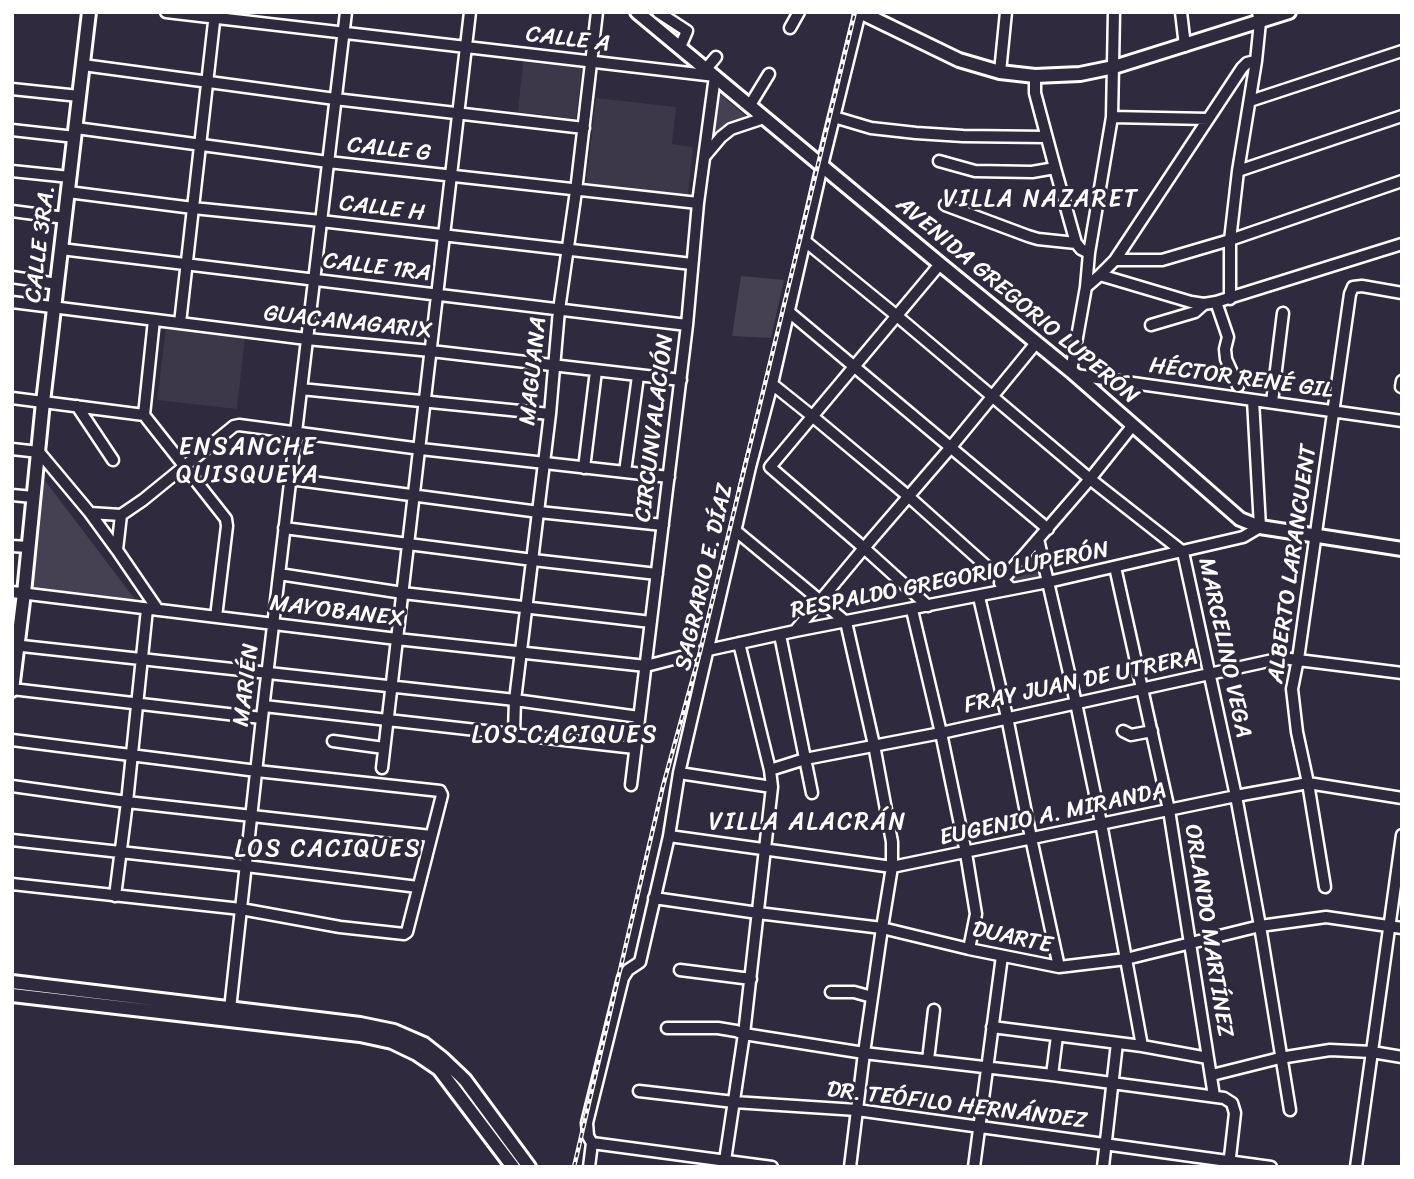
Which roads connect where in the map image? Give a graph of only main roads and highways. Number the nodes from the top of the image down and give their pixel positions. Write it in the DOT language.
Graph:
graph roads {
  1 [pos="89,12"];
  2 [pos="637,12"];
  3 [pos="860,12"];
  4 [pos="1289,12"];
  5 [pos="1259,17"];
  6 [pos="1402,549"];
  7 [pos="18,593"];
  8 [pos="15,645"];
  9 [pos="12,690"];
  10 [pos="12,982"];
  11 [pos="12,995"];
  12 [pos="513,1167"];
  13 [pos="529,1167"];
  1 -- 7 [label="main road, CALLE 3RA."];
  2 -- 6 [label="main road, AVENIDA GREGORIO LUPERÓN"];
  3 -- 5 [label="main road"];
  4 -- 5 [label="main road"];
  7 -- 8 [label="main road, CALLE 3RA."];
  8 -- 9 [label="main road, CALLE 3RA."];
  10 -- 13 [label="main road"];
  11 -- 12 [label="main road"];
}
